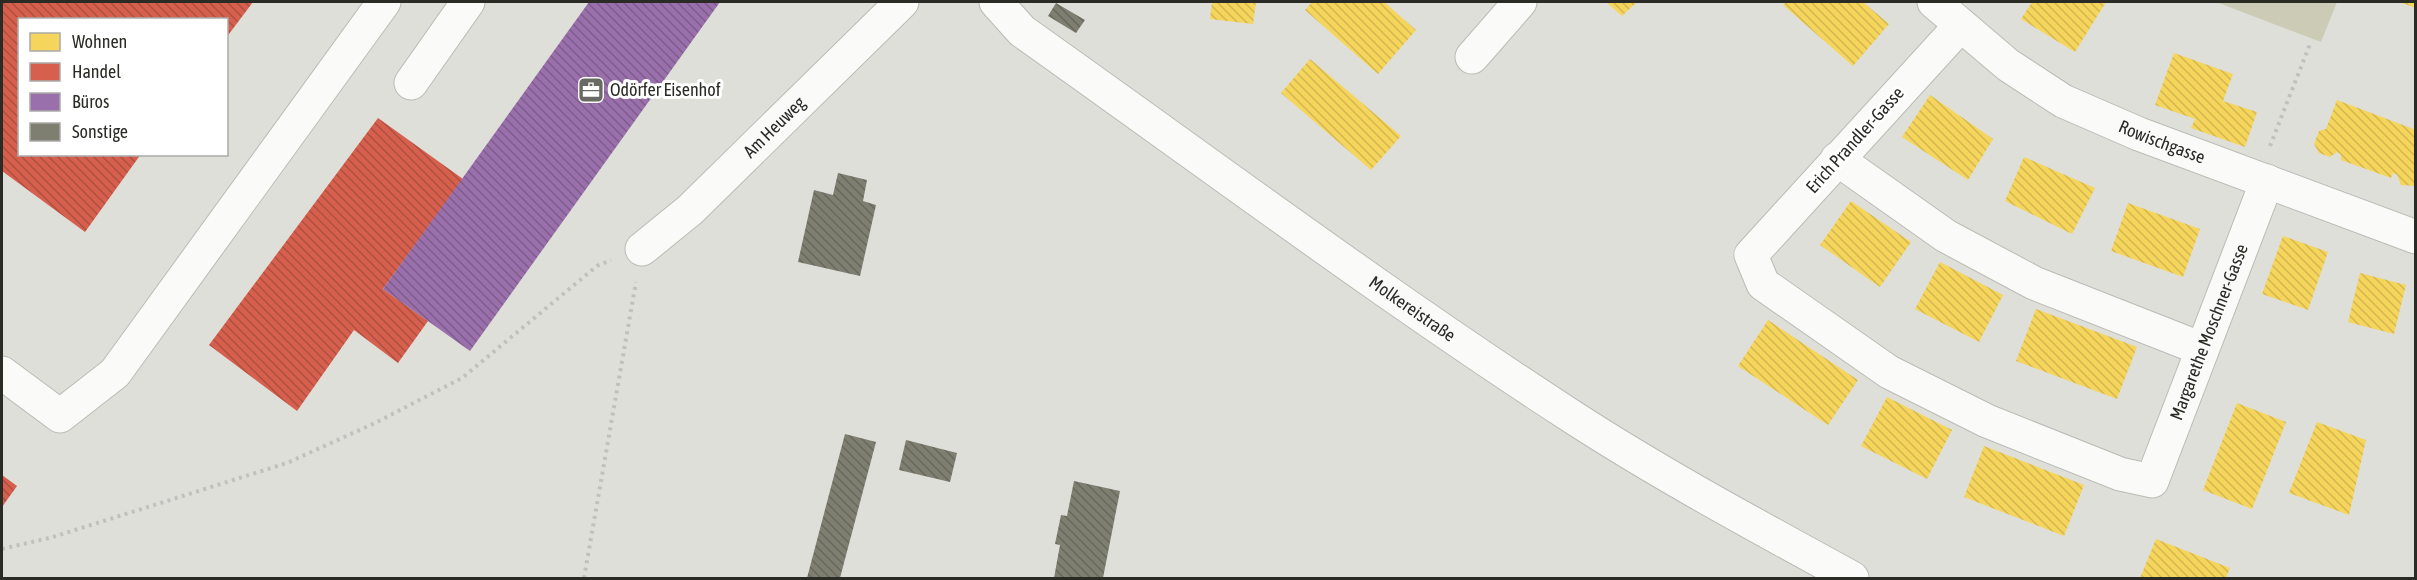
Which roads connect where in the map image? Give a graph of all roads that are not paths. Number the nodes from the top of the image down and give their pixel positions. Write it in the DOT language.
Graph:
graph roads {
  1 [pos="384,2"];
  2 [pos="468,2"];
  3 [pos="902,2"];
  4 [pos="996,2"];
  5 [pos="1520,2"];
  6 [pos="1934,2"];
  7 [pos="1960,26"];
  8 [pos="1472,57"];
  9 [pos="411,83"];
  10 [pos="1837,159"];
  11 [pos="2267,181"];
  12 [pos="2415,237"];
  13 [pos="642,249"];
  14 [pos="2202,350"];
  15 [pos="2,373"];
  16 [pos="2152,481"];
  17 [pos="1852,579"];
  1 -- 15 [label="street"];
  2 -- 9 [label="street"];
  3 -- 13 [label="street, Am Heuweg"];
  4 -- 17 [label="street, Molkereistraße"];
  5 -- 8 [label="street"];
  6 -- 7 [label="street, Rowischgasse"];
  7 -- 10 [label="street, Erich Prandler-Gasse"];
  7 -- 11 [label="street, Rowischgasse"];
  10 -- 14 [label="street"];
  10 -- 16 [label="street, Erich Prandler-Gasse"];
  11 -- 12 [label="street, Rowischgasse"];
  11 -- 14 [label="street, Margarethe Moschner-Gasse"];
  14 -- 16 [label="street, Margarethe Moschner-Gasse"];
}
